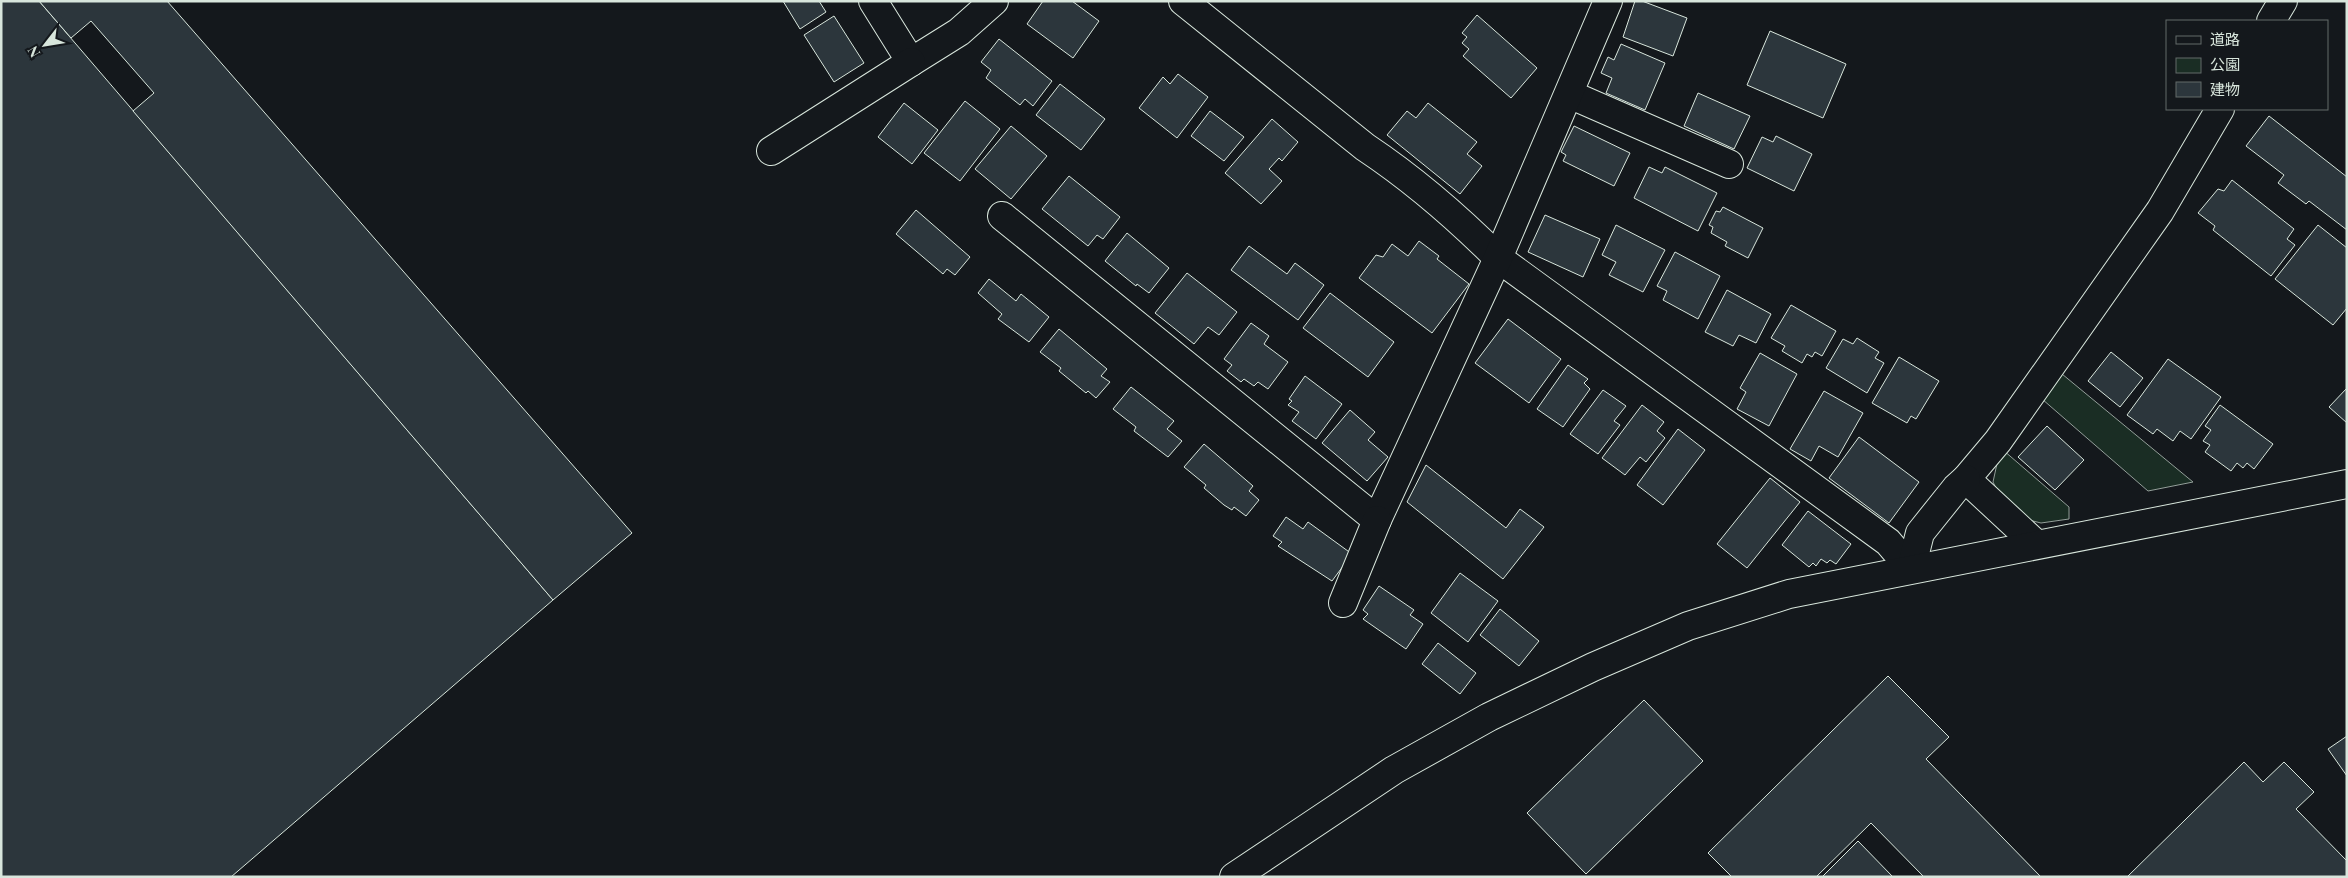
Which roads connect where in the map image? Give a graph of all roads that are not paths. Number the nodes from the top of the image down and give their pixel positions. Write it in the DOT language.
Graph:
graph roads {
  1 [pos="872,1"];
  2 [pos="994,1"];
  3 [pos="1183,1"];
  4 [pos="1608,1"];
  5 [pos="2283,1"];
  6 [pos="2272,20"];
  7 [pos="911,62"];
  8 [pos="1569,94"];
  9 [pos="2219,110"];
  10 [pos="771,151"];
  11 [pos="1729,164"];
  12 [pos="1002,216"];
  13 [pos="1498,258"];
  14 [pos="1966,479"];
  15 [pos="2347,484"];
  16 [pos="1377,520"];
  17 [pos="2036,544"];
  18 [pos="1911,569"];
  19 [pos="1343,603"];
  20 [pos="1234,877"];
  1 -- 7 [label="street"];
  2 -- 7 [label="street"];
  3 -- 13 [label="street"];
  4 -- 8 [label="street"];
  5 -- 6 [label="street"];
  7 -- 10 [label="street"];
  8 -- 11 [label="street"];
  8 -- 13 [label="street"];
  9 -- 14 [label="street"];
  12 -- 16 [label="street"];
  13 -- 16 [label="street"];
  13 -- 18 [label="street"];
  14 -- 17 [label="street"];
  14 -- 18 [label="street"];
  15 -- 17 [label="street"];
  16 -- 19 [label="street"];
  17 -- 18 [label="street"];
  18 -- 20 [label="street"];
}
